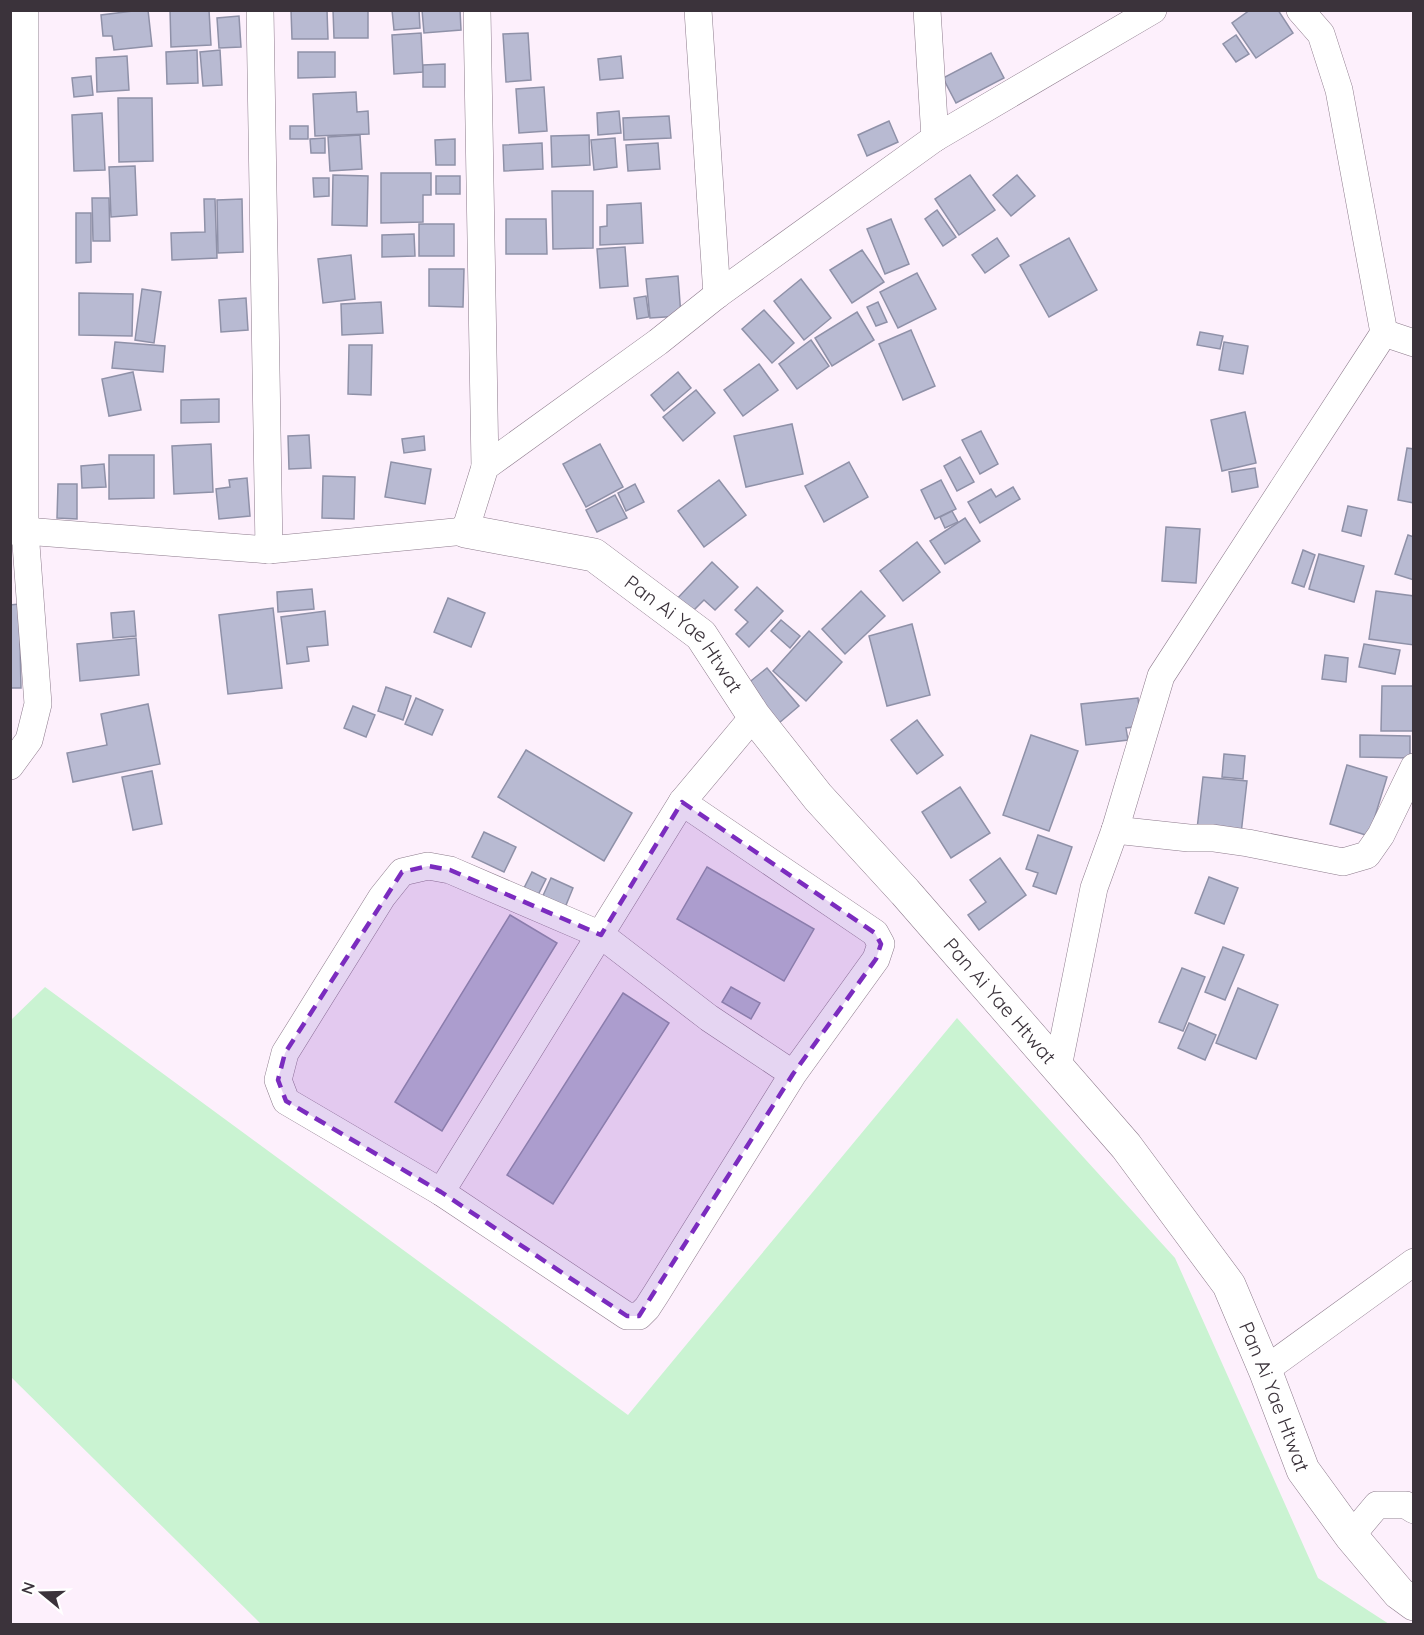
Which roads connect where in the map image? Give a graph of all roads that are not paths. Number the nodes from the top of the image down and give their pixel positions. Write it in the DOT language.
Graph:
graph roads {
  1 [pos="25,10"];
  2 [pos="260,10"];
  3 [pos="477,10"];
  4 [pos="698,10"];
  5 [pos="927,10"];
  6 [pos="1153,10"];
  7 [pos="1300,10"];
  8 [pos="935,138"];
  9 [pos="717,295"];
  10 [pos="1384,333"];
  11 [pos="1413,343"];
  12 [pos="485,467"];
  13 [pos="18,531"];
  14 [pos="465,531"];
  15 [pos="269,550"];
  16 [pos="754,716"];
  17 [pos="10,766"];
  18 [pos="1413,767"];
  19 [pos="682,801"];
  20 [pos="1115,830"];
  21 [pos="601,935"];
  22 [pos="1058,1067"];
  23 [pos="793,1074"];
  24 [pos="441,1192"];
  25 [pos="1413,1262"];
  26 [pos="1265,1370"];
  27 [pos="1413,1510"];
  28 [pos="1351,1536"];
  29 [pos="1413,1604"];
  1 -- 13 [label="street"];
  2 -- 15 [label="street"];
  3 -- 12 [label="street"];
  4 -- 9 [label="street"];
  5 -- 8 [label="street"];
  6 -- 8 [label="street"];
  7 -- 10 [label="street"];
  8 -- 9 [label="street"];
  9 -- 12 [label="street"];
  10 -- 11 [label="street"];
  10 -- 20 [label="street"];
  12 -- 14 [label="street"];
  13 -- 15 [label="street"];
  13 -- 17 [label="street"];
  14 -- 15 [label="street"];
  14 -- 16 [label="street, Pan Ai Yae Htwat"];
  16 -- 19 [label="street"];
  16 -- 22 [label="street, Pan Ai Yae Htwat"];
  18 -- 20 [label="street"];
  19 -- 21 [label="street"];
  19 -- 23 [label="street"];
  20 -- 22 [label="street"];
  21 -- 23 [label="street"];
  21 -- 24 [label="street"];
  21 -- 24 [label="street"];
  22 -- 26 [label="street, Pan Ai Yae Htwat"];
  23 -- 24 [label="street"];
  25 -- 26 [label="street"];
  26 -- 28 [label="street, Pan Ai Yae Htwat"];
  27 -- 28 [label="street"];
  28 -- 29 [label="street, Pan Ai Yae Htwat"];
}
